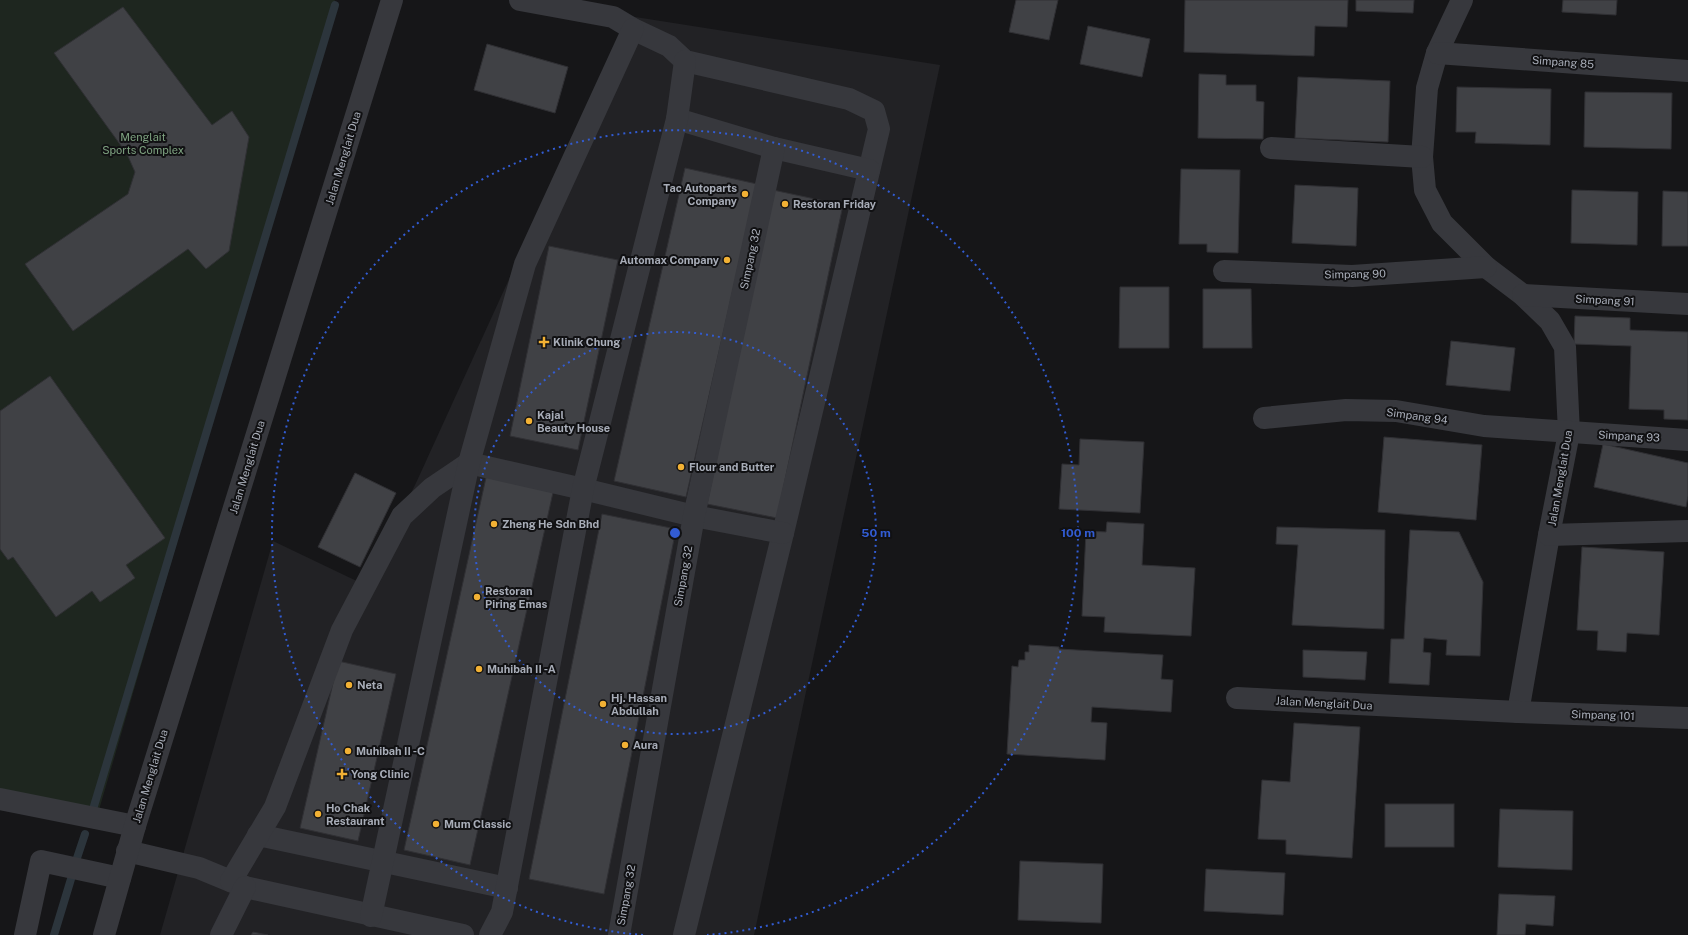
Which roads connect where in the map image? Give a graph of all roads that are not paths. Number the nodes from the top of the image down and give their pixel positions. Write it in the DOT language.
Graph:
graph roads {
  1 [pos="392,0"];
  2 [pos="520,0"];
  3 [pos="1462,0"];
  4 [pos="633,29"];
  5 [pos="1437,53"];
  6 [pos="685,61"];
  7 [pos="1688,71"];
  8 [pos="678,119"];
  9 [pos="774,148"];
  10 [pos="1271,148"];
  11 [pos="1422,157"];
  12 [pos="869,170"];
  13 [pos="1486,267"];
  14 [pos="1224,271"];
  15 [pos="1523,295"];
  16 [pos="1688,304"];
  17 [pos="1264,418"];
  18 [pos="1570,433"];
  19 [pos="1688,440"];
  20 [pos="470,463"];
  21 [pos="583,489"];
  22 [pos="694,516"];
  23 [pos="1688,531"];
  24 [pos="783,533"];
  25 [pos="1549,535"];
  26 [pos="1237,698"];
  27 [pos="1518,712"];
  28 [pos="1688,718"];
  29 [pos="0,799"];
  30 [pos="135,826"];
  31 [pos="258,835"];
  32 [pos="128,851"];
  33 [pos="382,862"];
  34 [pos="120,878"];
  35 [pos="238,884"];
  36 [pos="507,888"];
  37 [pos="371,916"];
  38 [pos="25,935"];
  39 [pos="104,935"];
  40 [pos="221,935"];
  41 [pos="463,935"];
  42 [pos="490,935"];
  43 [pos="619,935"];
  44 [pos="684,935"];
  1 -- 30 [label="street, Jalan Menglait Dua"];
  2 -- 4 [label="street"];
  3 -- 5 [label="street, Jalan Menglait Dua"];
  4 -- 6 [label="street"];
  4 -- 20 [label="street"];
  5 -- 7 [label="street, Simpang 85"];
  5 -- 11 [label="street, Jalan Menglait Dua"];
  6 -- 8 [label="street"];
  6 -- 12 [label="street"];
  8 -- 9 [label="street"];
  8 -- 21 [label="street"];
  9 -- 12 [label="street"];
  9 -- 22 [label="street, Simpang 32"];
  10 -- 11 [label="street"];
  11 -- 13 [label="street, Jalan Menglait Dua"];
  12 -- 24 [label="street"];
  13 -- 14 [label="street, Simpang 90"];
  13 -- 15 [label="street, Jalan Menglait Dua"];
  15 -- 16 [label="street, Simpang 91"];
  15 -- 18 [label="street, Jalan Menglait Dua"];
  17 -- 18 [label="street, Simpang 94"];
  18 -- 19 [label="street, Simpang 93"];
  18 -- 25 [label="street, Jalan Menglait Dua"];
  20 -- 21 [label="street"];
  20 -- 31 [label="street"];
  20 -- 33 [label="street"];
  21 -- 22 [label="street"];
  21 -- 36 [label="street"];
  22 -- 24 [label="street"];
  22 -- 43 [label="street, Simpang 32"];
  23 -- 25 [label="street"];
  24 -- 44 [label="street"];
  25 -- 27 [label="street, Jalan Menglait Dua"];
  26 -- 27 [label="street, Jalan Menglait Dua"];
  27 -- 28 [label="street, Simpang 101"];
  29 -- 30 [label="street"];
  30 -- 32 [label="street, Jalan Menglait Dua"];
  31 -- 33 [label="street"];
  31 -- 35 [label="street"];
  32 -- 34 [label="street, Jalan Menglait Dua"];
  32 -- 35 [label="street"];
  33 -- 36 [label="street"];
  33 -- 37 [label="street"];
  34 -- 38 [label="street"];
  34 -- 39 [label="street, Jalan Menglait Dua"];
  35 -- 37 [label="street"];
  35 -- 40 [label="street"];
  36 -- 42 [label="street"];
  37 -- 41 [label="street"];
}
